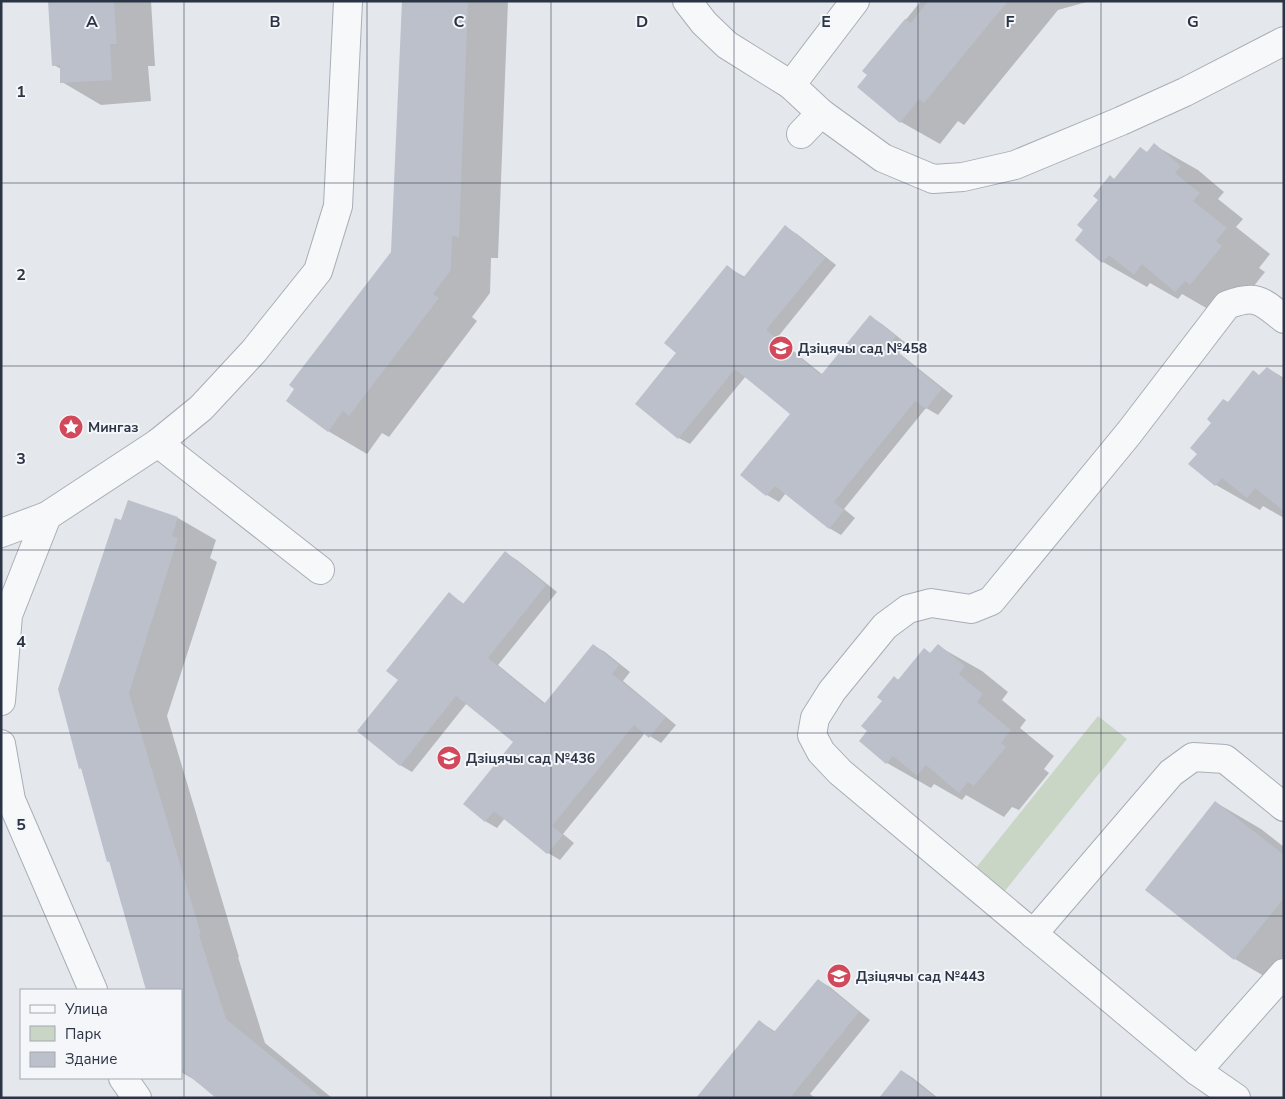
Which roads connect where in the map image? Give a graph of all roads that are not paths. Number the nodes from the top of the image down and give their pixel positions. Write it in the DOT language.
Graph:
graph roads {
  1 [pos="348,1"];
  2 [pos="687,1"];
  3 [pos="855,1"];
  4 [pos="1284,41"];
  5 [pos="791,85"];
  6 [pos="820,113"];
  7 [pos="801,134"];
  8 [pos="1284,319"];
  9 [pos="158,443"];
  10 [pos="47,516"];
  11 [pos="1,533"];
  12 [pos="320,570"];
  13 [pos="1,700"];
  14 [pos="1,744"];
  15 [pos="1284,807"];
  16 [pos="1033,934"];
  17 [pos="1284,973"];
  18 [pos="93,989"];
  19 [pos="1197,1070"];
  20 [pos="124,1079"];
  21 [pos="137,1098"];
  22 [pos="1236,1098"];
  1 -- 9 [label="lane"];
  2 -- 5 [label="lane"];
  3 -- 5 [label="lane"];
  4 -- 6 [label="lane"];
  5 -- 6 [label="lane"];
  6 -- 7 [label="lane"];
  8 -- 16 [label="lane"];
  9 -- 10 [label="lane"];
  9 -- 12 [label="lane"];
  10 -- 11 [label="lane"];
  10 -- 13 [label="lane"];
  14 -- 18 [label="lane"];
  15 -- 16 [label="lane"];
  16 -- 19 [label="lane"];
  17 -- 19 [label="lane"];
  19 -- 22 [label="lane"];
  20 -- 21 [label="lane"];
}
